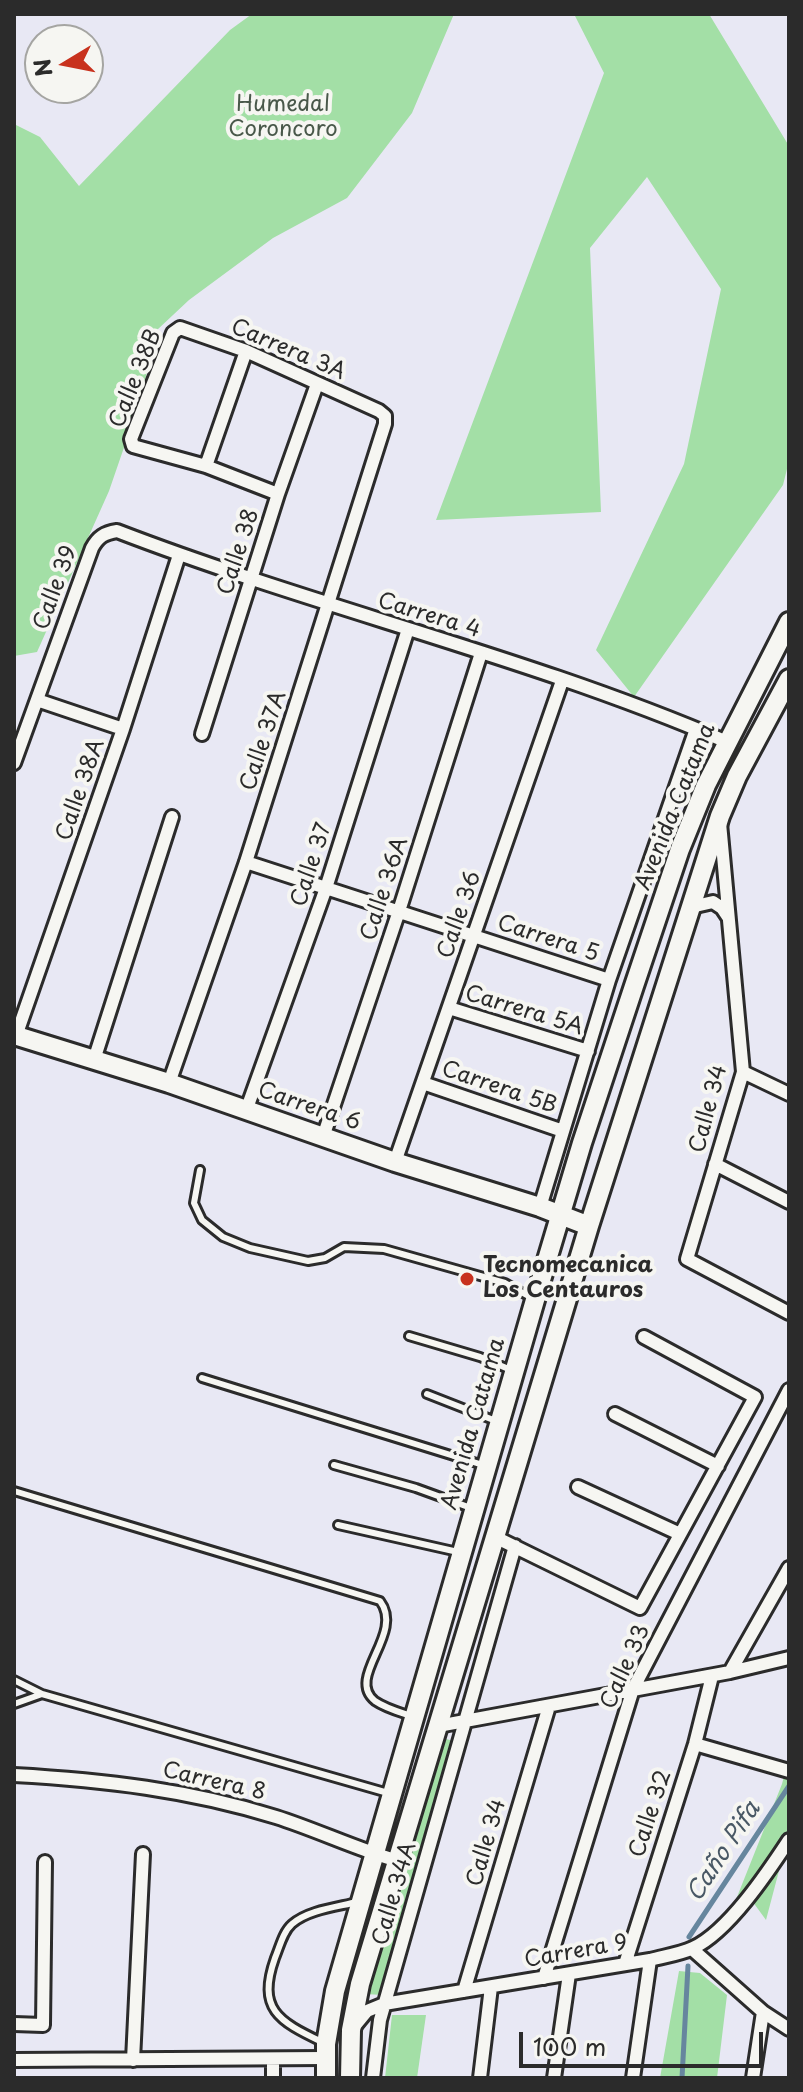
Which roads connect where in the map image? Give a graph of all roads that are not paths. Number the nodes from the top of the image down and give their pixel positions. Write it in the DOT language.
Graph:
graph roads {
  1 [pos="180,328"];
  2 [pos="246,351"];
  3 [pos="317,384"];
  4 [pos="379,411"];
  5 [pos="206,466"];
  6 [pos="278,494"];
  7 [pos="117,531"];
  8 [pos="179,555"];
  9 [pos="251,578"];
  10 [pos="328,606"];
  11 [pos="789,622"];
  12 [pos="408,629"];
  13 [pos="481,653"];
  14 [pos="789,679"];
  15 [pos="562,681"];
  16 [pos="37,700"];
  17 [pos="123,729"];
  18 [pos="696,729"];
  19 [pos="202,734"];
  20 [pos="727,742"];
  21 [pos="14,763"];
  22 [pos="720,816"];
  23 [pos="172,817"];
  24 [pos="246,862"];
  25 [pos="326,888"];
  26 [pos="691,907"];
  27 [pos="399,911"];
  28 [pos="729,917"];
  29 [pos="474,935"];
  30 [pos="609,980"];
  31 [pos="449,1008"];
  32 [pos="15,1036"];
  33 [pos="588,1051"];
  34 [pos="94,1060"];
  35 [pos="743,1072"];
  36 [pos="169,1083"];
  37 [pos="423,1083"];
  38 [pos="789,1094"];
  39 [pos="246,1111"];
  40 [pos="563,1131"];
  41 [pos="323,1137"];
  42 [pos="395,1162"];
  43 [pos="715,1164"];
  44 [pos="200,1170"];
  45 [pos="789,1202"];
  46 [pos="540,1207"];
  47 [pos="560,1216"];
  48 [pos="589,1226"];
  49 [pos="535,1300"];
  50 [pos="789,1313"];
  51 [pos="409,1336"];
  52 [pos="644,1337"];
  53 [pos="514,1371"];
  54 [pos="202,1378"];
  55 [pos="789,1390"];
  56 [pos="427,1394"];
  57 [pos="615,1414"];
  58 [pos="499,1423"];
  59 [pos="334,1465"];
  60 [pos="487,1466"];
  61 [pos="718,1466"];
  62 [pos="578,1487"];
  63 [pos="14,1491"];
  64 [pos="474,1509"];
  65 [pos="338,1525"];
  66 [pos="680,1534"];
  67 [pos="495,1537"];
  68 [pos="515,1546"];
  69 [pos="461,1553"];
  70 [pos="789,1568"];
  71 [pos="789,1658"];
  72 [pos="730,1672"];
  73 [pos="712,1676"];
  74 [pos="14,1680"];
  75 [pos="633,1689"];
  76 [pos="42,1694"];
  77 [pos="14,1704"];
  78 [pos="549,1706"];
  79 [pos="414,1718"];
  80 [pos="464,1723"];
  81 [pos="438,1726"];
  82 [pos="695,1744"];
  83 [pos="789,1771"];
  84 [pos="14,1775"];
  85 [pos="392,1794"];
  86 [pos="789,1840"];
  87 [pos="143,1854"];
  88 [pos="374,1854"];
  89 [pos="398,1861"];
  90 [pos="45,1862"];
  91 [pos="361,1901"];
  92 [pos="692,1949"];
  93 [pos="650,1960"];
  94 [pos="625,1964"];
  95 [pos="569,1974"];
  96 [pos="544,1978"];
  97 [pos="491,1987"];
  98 [pos="464,1991"];
  99 [pos="384,2004"];
  100 [pos="763,2012"];
  101 [pos="789,2012"];
  102 [pos="14,2024"];
  103 [pos="784,2026"];
  104 [pos="351,2030"];
  105 [pos="326,2051"];
  106 [pos="14,2060"];
  107 [pos="133,2060"];
  108 [pos="273,2060"];
  109 [pos="273,2078"];
  110 [pos="326,2078"];
  111 [pos="350,2078"];
  112 [pos="373,2078"];
  113 [pos="480,2078"];
  114 [pos="554,2078"];
  115 [pos="633,2078"];
  116 [pos="753,2078"];
  1 -- 2 [label="street, Carrera 3A"];
  1 -- 5 [label="street, Calle 38B"];
  2 -- 3 [label="street, Carrera 3A"];
  2 -- 5 [label="street"];
  3 -- 4 [label="street, Carrera 3A"];
  3 -- 6 [label="street, Calle 38"];
  4 -- 10 [label="street, Calle 37A"];
  5 -- 6 [label="street"];
  6 -- 9 [label="street, Calle 38"];
  7 -- 8 [label="street, Carrera 4"];
  7 -- 16 [label="street, Calle 39"];
  8 -- 9 [label="street, Carrera 4"];
  8 -- 17 [label="street, Calle 38A"];
  9 -- 10 [label="street, Carrera 4"];
  9 -- 19 [label="street, Calle 38"];
  10 -- 12 [label="street, Carrera 4"];
  10 -- 24 [label="street, Calle 37A"];
  11 -- 20 [label="main road, Avenida Catama"];
  12 -- 13 [label="street, Carrera 4"];
  12 -- 25 [label="street, Calle 37"];
  13 -- 15 [label="street, Carrera 4"];
  13 -- 27 [label="street, Calle 36A"];
  14 -- 22 [label="main road, Avenida Catama"];
  15 -- 18 [label="street, Carrera 4"];
  15 -- 29 [label="street, Calle 36"];
  16 -- 17 [label="street"];
  16 -- 21 [label="street, Calle 39"];
  17 -- 32 [label="street, Calle 38A"];
  18 -- 20 [label="street, Carrera 4"];
  18 -- 30 [label="street, Avenida Catama"];
  20 -- 47 [label="main road, Avenida Catama"];
  22 -- 26 [label="main road, Avenida Catama"];
  22 -- 28 [label="street, Calle 34"];
  23 -- 34 [label="street"];
  24 -- 25 [label="street, Carrera 5"];
  24 -- 36 [label="street, Calle 37A"];
  25 -- 27 [label="street, Carrera 5"];
  25 -- 39 [label="street, Calle 37"];
  26 -- 28 [label="street"];
  26 -- 48 [label="main road, Avenida Catama"];
  27 -- 29 [label="street, Carrera 5"];
  27 -- 41 [label="street, Calle 36A"];
  28 -- 35 [label="street, Calle 34"];
  29 -- 30 [label="street, Carrera 5"];
  29 -- 31 [label="street, Calle 36"];
  30 -- 33 [label="street, Avenida Catama"];
  31 -- 33 [label="street, Carrera 5A"];
  31 -- 37 [label="street, Calle 36"];
  32 -- 34 [label="main road, Carrera 6"];
  33 -- 40 [label="street, Avenida Catama"];
  34 -- 36 [label="main road, Carrera 6"];
  35 -- 38 [label="street"];
  35 -- 43 [label="street, Calle 34"];
  36 -- 39 [label="main road, Carrera 6"];
  37 -- 40 [label="street, Carrera 5B"];
  37 -- 42 [label="street, Calle 36"];
  39 -- 41 [label="main road, Carrera 6"];
  40 -- 46 [label="street, Avenida Catama"];
  41 -- 42 [label="main road, Carrera 6"];
  42 -- 46 [label="main road, Carrera 6"];
  43 -- 45 [label="street"];
  43 -- 50 [label="street, Calle 34"];
  44 -- 49 [label="lane"];
  46 -- 47 [label="main road, Carrera 6"];
  47 -- 48 [label="main road, Carrera 6"];
  47 -- 49 [label="main road, Avenida Catama"];
  48 -- 67 [label="main road, Avenida Catama"];
  49 -- 53 [label="main road, Avenida Catama"];
  51 -- 53 [label="lane"];
  52 -- 61 [label="street"];
  53 -- 58 [label="main road, Avenida Catama"];
  54 -- 60 [label="lane"];
  55 -- 75 [label="street, Calle 33"];
  56 -- 58 [label="lane"];
  57 -- 61 [label="street"];
  58 -- 60 [label="main road, Avenida Catama"];
  59 -- 64 [label="lane"];
  60 -- 64 [label="main road, Avenida Catama"];
  61 -- 66 [label="street"];
  62 -- 66 [label="street"];
  63 -- 79 [label="lane"];
  64 -- 69 [label="main road, Avenida Catama"];
  65 -- 69 [label="lane"];
  66 -- 68 [label="street"];
  67 -- 68 [label="street"];
  67 -- 81 [label="main road, Avenida Catama"];
  68 -- 80 [label="street, Calle 34A"];
  69 -- 79 [label="main road, Avenida Catama"];
  70 -- 72 [label="street"];
  71 -- 72 [label="street"];
  72 -- 73 [label="street"];
  73 -- 75 [label="street"];
  73 -- 82 [label="street, Calle 32"];
  74 -- 76 [label="lane"];
  75 -- 78 [label="street"];
  75 -- 96 [label="street, Calle 33"];
  76 -- 77 [label="lane"];
  76 -- 85 [label="lane"];
  78 -- 80 [label="street"];
  78 -- 98 [label="street, Calle 34"];
  79 -- 85 [label="main road, Avenida Catama"];
  80 -- 81 [label="street"];
  80 -- 99 [label="street, Calle 34A"];
  81 -- 89 [label="main road, Avenida Catama"];
  82 -- 83 [label="street"];
  82 -- 94 [label="street, Calle 32"];
  84 -- 88 [label="street, Carrera 8"];
  85 -- 88 [label="main road, Avenida Catama"];
  86 -- 92 [label="street"];
  87 -- 107 [label="street"];
  88 -- 89 [label="street, Carrera 8"];
  88 -- 91 [label="main road, Avenida Catama"];
  89 -- 104 [label="main road, Avenida Catama"];
  90 -- 102 [label="street"];
  91 -- 105 [label="main road, Avenida Catama"];
  91 -- 105 [label="lane"];
  92 -- 93 [label="street, Carrera 9"];
  92 -- 100 [label="street"];
  93 -- 94 [label="street, Carrera 9"];
  93 -- 115 [label="street"];
  94 -- 95 [label="street, Carrera 9"];
  95 -- 96 [label="street, Carrera 9"];
  95 -- 114 [label="street"];
  96 -- 97 [label="street, Carrera 9"];
  97 -- 98 [label="street, Carrera 9"];
  97 -- 113 [label="street"];
  98 -- 99 [label="street, Carrera 9"];
  99 -- 104 [label="street, Carrera 9"];
  99 -- 112 [label="street, Calle 34A"];
  100 -- 103 [label="street"];
  100 -- 116 [label="street"];
  101 -- 103 [label="street"];
  104 -- 111 [label="main road, Avenida Catama"];
  105 -- 108 [label="street"];
  105 -- 110 [label="main road, Avenida Catama"];
  106 -- 107 [label="street"];
  107 -- 108 [label="street"];
  108 -- 109 [label="street"];
}
